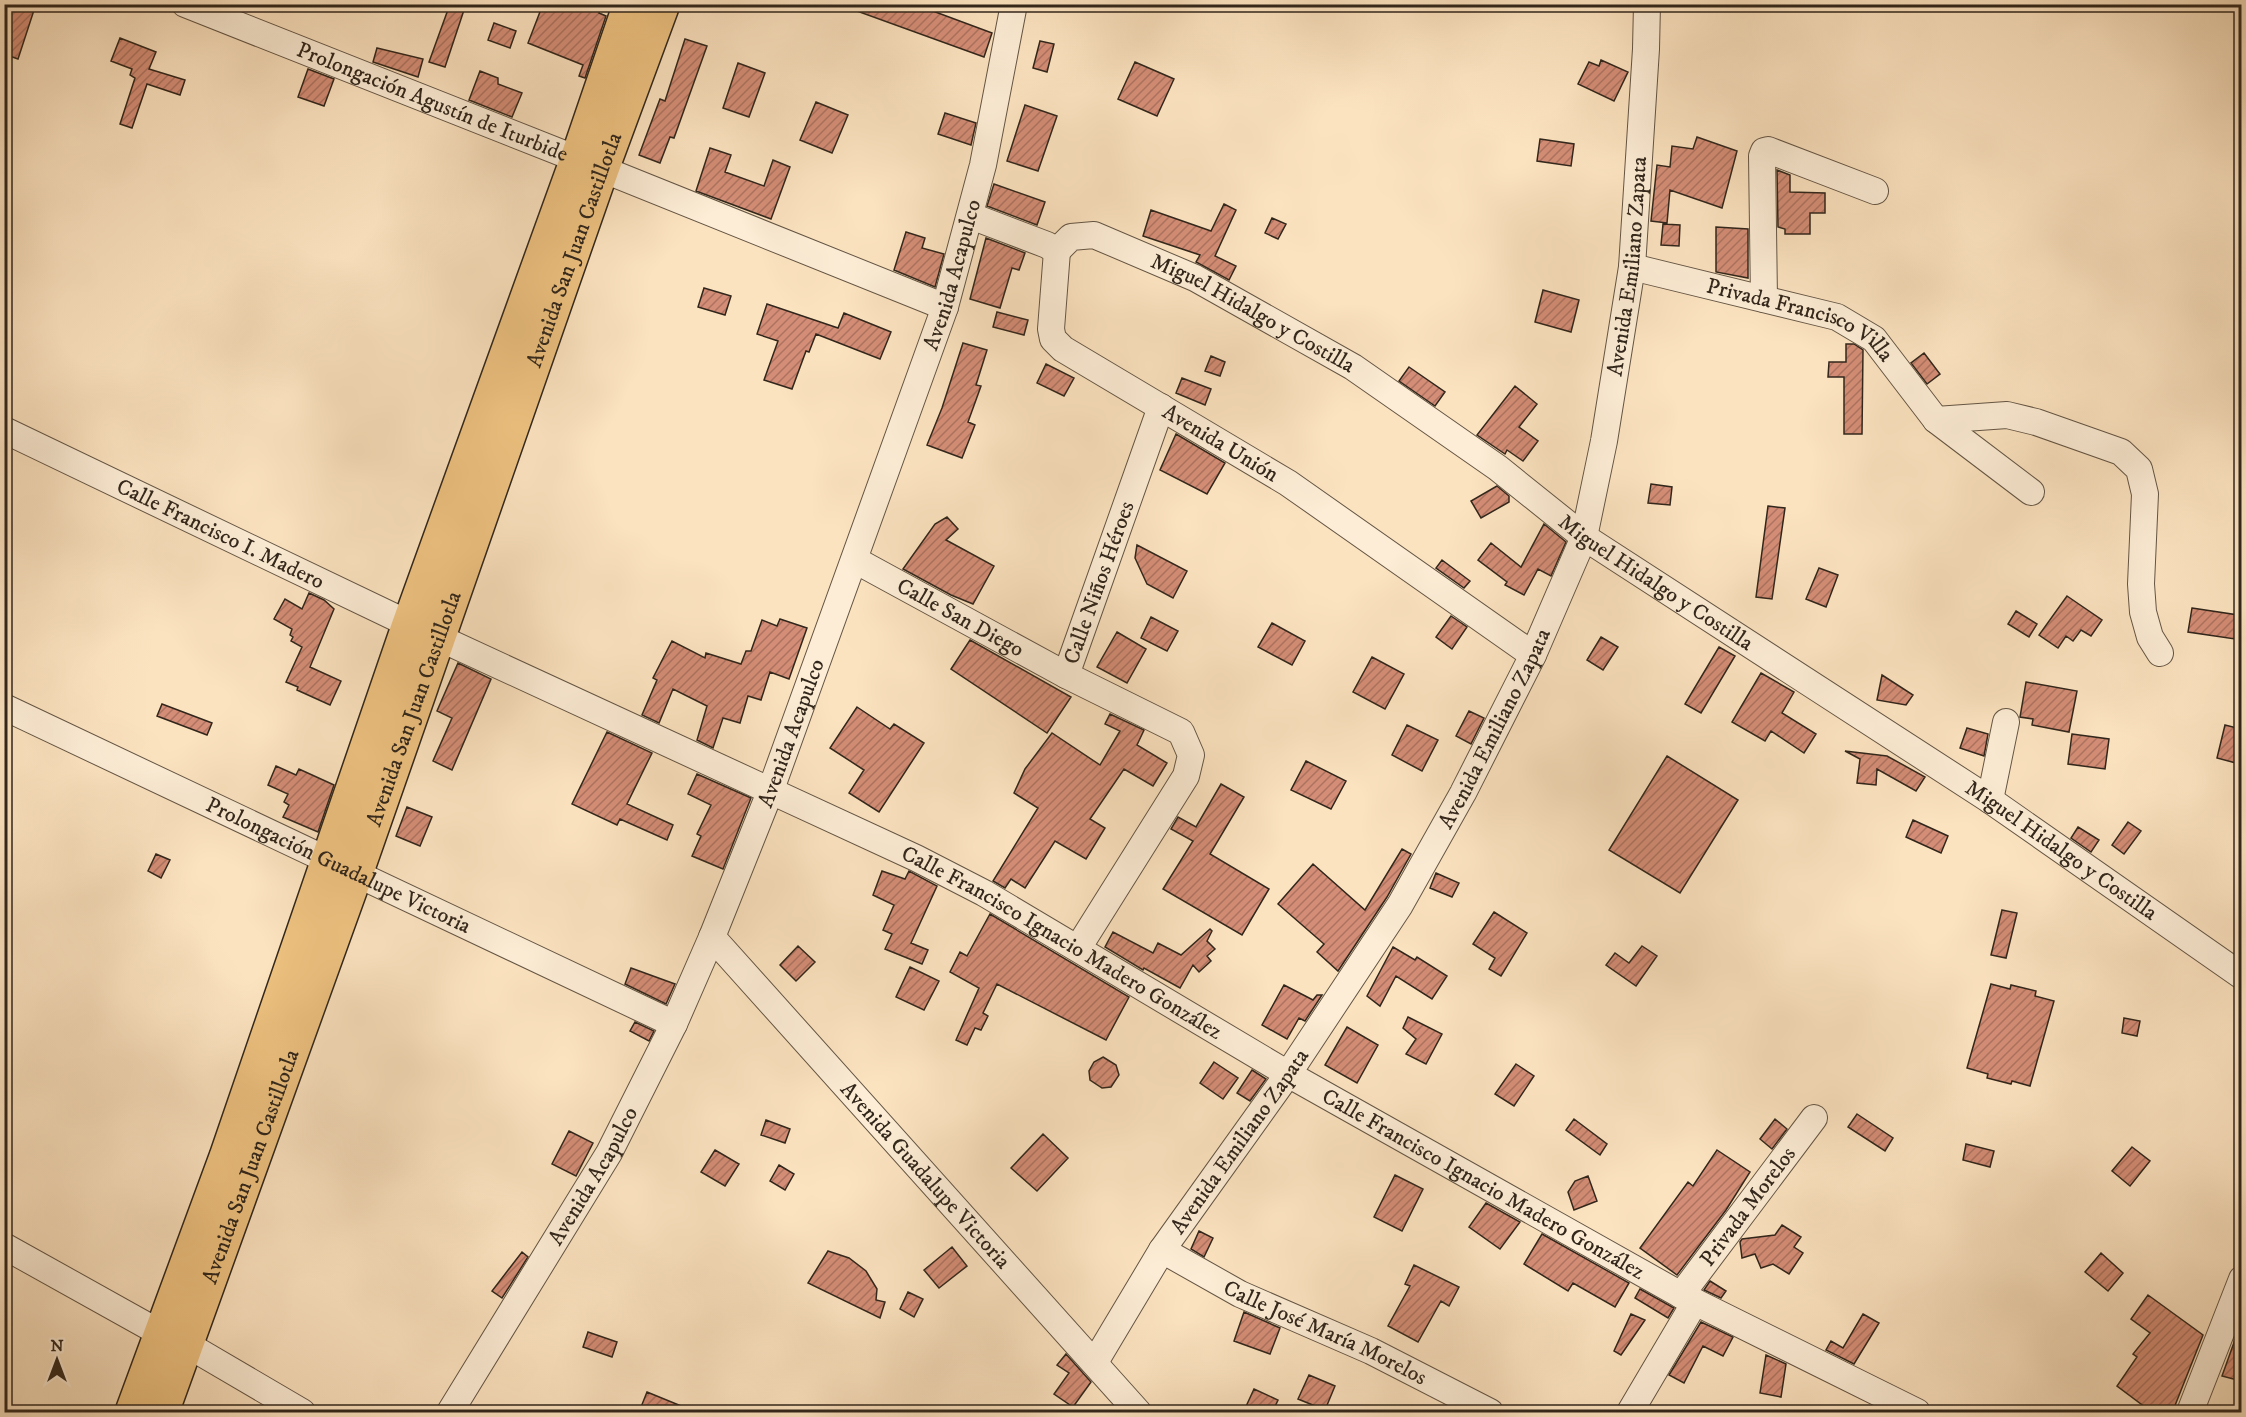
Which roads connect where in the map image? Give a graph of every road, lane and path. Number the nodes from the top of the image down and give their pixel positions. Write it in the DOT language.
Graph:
graph roads {
  1 [pos="185,4"];
  2 [pos="630,4"];
  3 [pos="663,4"];
  4 [pos="1014,4"];
  5 [pos="1647,4"];
  6 [pos="590,164"];
  7 [pos="1875,192"];
  8 [pos="971,216"];
  9 [pos="1057,251"];
  10 [pos="1632,267"];
  11 [pos="1764,298"];
  12 [pos="945,307"];
  13 [pos="1161,407"];
  14 [pos="1936,420"];
  15 [pos="4,429"];
  16 [pos="2031,492"];
  17 [pos="1584,537"];
  18 [pos="855,560"];
  19 [pos="409,624"];
  20 [pos="438,637"];
  21 [pos="2160,653"];
  22 [pos="1533,655"];
  23 [pos="1066,675"];
  24 [pos="4,707"];
  25 [pos="2006,722"];
  26 [pos="770,792"];
  27 [pos="1990,800"];
  28 [pos="328,859"];
  29 [pos="356,874"];
  30 [pos="712,938"];
  31 [pos="1078,948"];
  32 [pos="2241,976"];
  33 [pos="674,1024"];
  34 [pos="1288,1074"];
  35 [pos="1814,1118"];
  36 [pos="4,1246"];
  37 [pos="1162,1250"];
  38 [pos="2241,1279"];
  39 [pos="1688,1299"];
  40 [pos="173,1338"];
  41 [pos="1095,1362"];
  42 [pos="132,1413"];
  43 [pos="162,1413"];
  44 [pos="302,1413"];
  45 [pos="450,1413"];
  46 [pos="1138,1413"];
  47 [pos="1490,1413"];
  48 [pos="1630,1413"];
  49 [pos="1917,1413"];
  50 [pos="2190,1413"];
  1 -- 6 [label="street, Prolongación Agustín de Iturbide"];
  2 -- 6 [label="main road, Avenida San Juan Castillotla"];
  3 -- 6 [label="main road, Avenida San Juan Castillotla"];
  4 -- 8 [label="street, Avenida Acapulco"];
  5 -- 10 [label="street, Avenida Emiliano Zapata"];
  6 -- 12 [label="street, Prolongación Agustín de Iturbide"];
  6 -- 19 [label="main road, Avenida San Juan Castillotla"];
  6 -- 20 [label="main road, Avenida San Juan Castillotla"];
  7 -- 11 [label="street"];
  8 -- 9 [label="street"];
  8 -- 12 [label="street, Avenida Acapulco"];
  9 -- 13 [label="street, Avenida Unión"];
  9 -- 17 [label="street, Miguel Hidalgo y Costilla"];
  10 -- 11 [label="street, Privada Francisco Villa"];
  10 -- 17 [label="street, Avenida Emiliano Zapata"];
  11 -- 14 [label="street, Privada Francisco Villa"];
  12 -- 18 [label="street, Avenida Acapulco"];
  13 -- 22 [label="street, Avenida Unión"];
  13 -- 23 [label="street, Calle Niños Héroes"];
  14 -- 16 [label="street, Privada Francisco Villa"];
  14 -- 21 [label="street"];
  15 -- 19 [label="street, Calle Francisco I. Madero"];
  17 -- 22 [label="street, Avenida Emiliano Zapata"];
  17 -- 27 [label="street, Miguel Hidalgo y Costilla"];
  18 -- 23 [label="street, Calle San Diego"];
  18 -- 26 [label="street, Avenida Acapulco"];
  19 -- 20 [label="street, Calle Francisco I. Madero"];
  19 -- 28 [label="main road, Avenida San Juan Castillotla"];
  20 -- 26 [label="street, Calle Francisco Ignacio Madero González"];
  20 -- 29 [label="main road, Avenida San Juan Castillotla"];
  22 -- 34 [label="street, Avenida Emiliano Zapata"];
  23 -- 31 [label="street, Calle Niños Héroes"];
  24 -- 28 [label="street, Prolongación Guadalupe Victoria"];
  25 -- 27 [label="street"];
  26 -- 30 [label="street, Avenida Acapulco"];
  26 -- 31 [label="street, Calle Francisco Ignacio Madero González"];
  27 -- 32 [label="street, Miguel Hidalgo y Costilla"];
  28 -- 29 [label="street, Prolongación Guadalupe Victoria"];
  28 -- 40 [label="main road, Avenida San Juan Castillotla"];
  29 -- 33 [label="street, Prolongación Guadalupe Victoria"];
  29 -- 40 [label="main road, Avenida San Juan Castillotla"];
  30 -- 33 [label="street, Avenida Acapulco"];
  30 -- 41 [label="street, Avenida Guadalupe Victoria"];
  31 -- 34 [label="street, Calle Francisco Ignacio Madero González"];
  33 -- 45 [label="street, Avenida Acapulco"];
  34 -- 37 [label="street, Avenida Emiliano Zapata"];
  34 -- 39 [label="street, Calle Francisco Ignacio Madero González"];
  35 -- 39 [label="street, Privada Morelos"];
  36 -- 40 [label="street"];
  37 -- 41 [label="street, Avenida Emiliano Zapata"];
  37 -- 47 [label="street, Calle José María Morelos"];
  38 -- 50 [label="street"];
  39 -- 48 [label="street, Privada Morelos"];
  39 -- 49 [label="street, Calle Francisco Ignacio Madero González"];
  40 -- 42 [label="main road, Avenida San Juan Castillotla"];
  40 -- 43 [label="main road, Avenida San Juan Castillotla"];
  40 -- 44 [label="street"];
  41 -- 46 [label="street, Avenida Guadalupe Victoria"];
}
